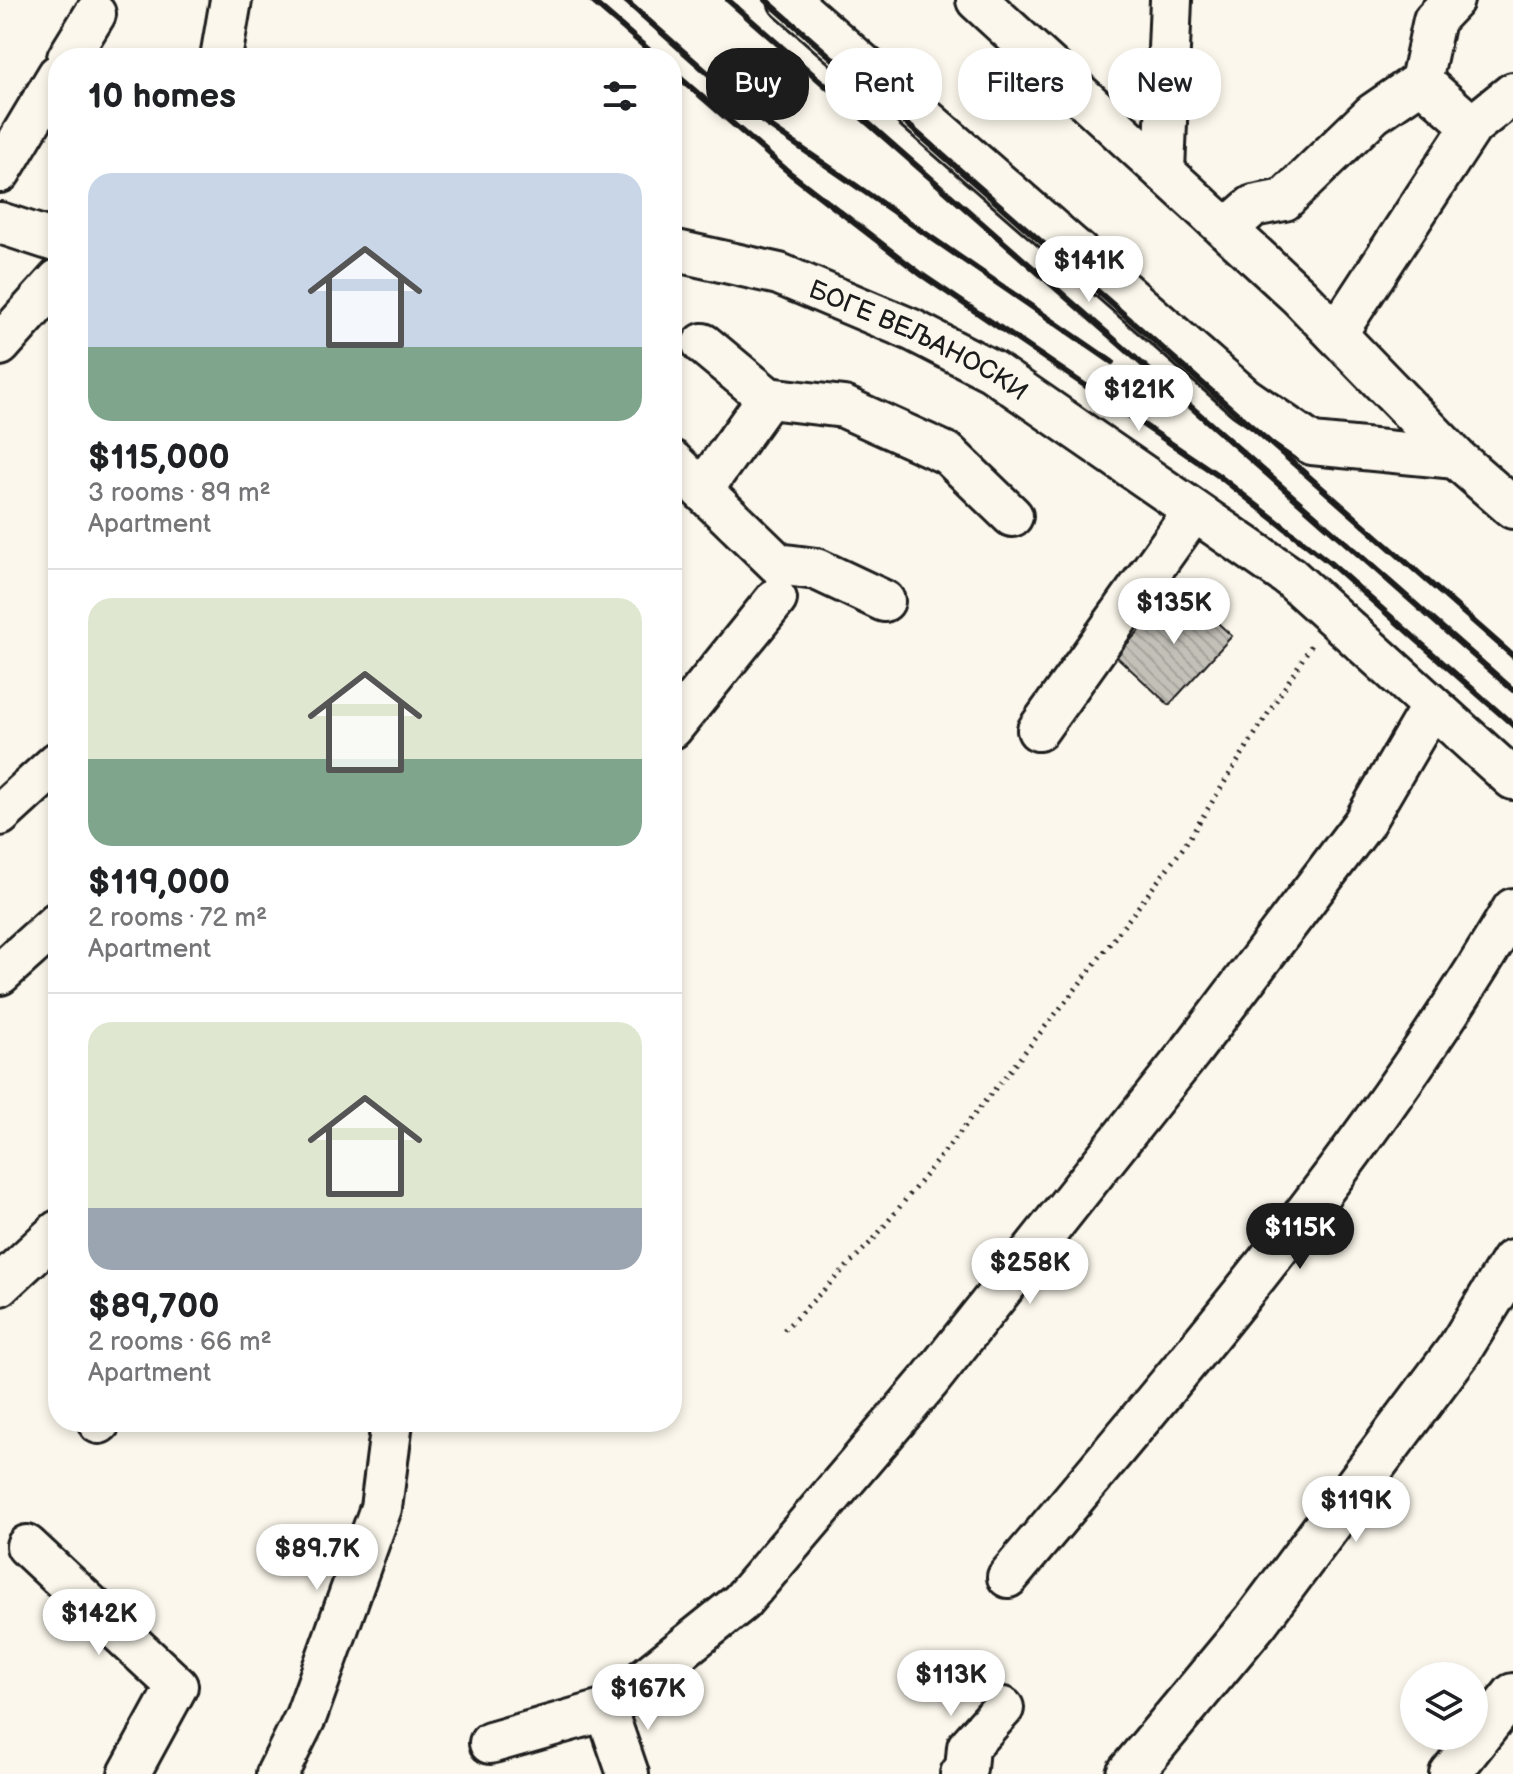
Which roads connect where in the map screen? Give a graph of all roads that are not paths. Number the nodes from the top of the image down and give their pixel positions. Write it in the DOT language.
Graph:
graph roads {
  1 [pos="231,0"];
  2 [pos="789,0"];
  3 [pos="977,0"];
  4 [pos="1171,0"];
  5 [pos="1453,0"];
  6 [pos="95,14"];
  7 [pos="74,48"];
  8 [pos="223,48"];
  9 [pos="1421,81"];
  10 [pos="48,92"];
  11 [pos="1513,93"];
  12 [pos="1472,126"];
  13 [pos="1164,171"];
  14 [pos="0,172"];
  15 [pos="0,223"];
  16 [pos="1227,229"];
  17 [pos="48,239"];
  18 [pos="682,252"];
  19 [pos="48,291"];
  20 [pos="1336,334"];
  21 [pos="703,344"];
  22 [pos="0,345"];
  23 [pos="768,398"];
  24 [pos="1456,458"];
  25 [pos="682,471"];
  26 [pos="702,490"];
  27 [pos="1513,508"];
  28 [pos="1194,511"];
  29 [pos="1012,516"];
  30 [pos="776,599"];
  31 [pos="884,601"];
  32 [pos="1432,706"];
  33 [pos="682,716"];
  34 [pos="1038,730"];
  35 [pos="48,771"];
  36 [pos="1513,779"];
  37 [pos="0,815"];
  38 [pos="1513,909"];
  39 [pos="48,931"];
  40 [pos="0,974"];
  41 [pos="48,1240"];
  42 [pos="1513,1262"];
  43 [pos="0,1285"];
  44 [pos="391,1432"];
  45 [pos="27,1546"];
  46 [pos="1008,1577"];
  47 [pos="1513,1694"];
  48 [pos="1003,1708"];
  49 [pos="606,1710"];
  50 [pos="490,1743"];
  51 [pos="290,1769"];
  52 [pos="129,1774"];
  53 [pos="628,1774"];
  54 [pos="961,1774"];
  55 [pos="1129,1774"];
  56 [pos="1450,1774"];
  1 -- 8 [label="street"];
  2 -- 24 [label="street"];
  3 -- 13 [label="street"];
  4 -- 13 [label="street"];
  5 -- 9 [label="street"];
  6 -- 7 [label="street"];
  9 -- 12 [label="street"];
  9 -- 16 [label="street"];
  10 -- 14 [label="street"];
  11 -- 12 [label="street"];
  12 -- 20 [label="street"];
  13 -- 16 [label="street"];
  15 -- 17 [label="street"];
  16 -- 20 [label="street"];
  18 -- 28 [label="street, БОГЕ ВЕЉАНОСКИ"];
  19 -- 22 [label="street"];
  20 -- 24 [label="street"];
  21 -- 23 [label="street"];
  23 -- 26 [label="street"];
  23 -- 29 [label="street"];
  24 -- 27 [label="street"];
  25 -- 26 [label="street"];
  26 -- 31 [label="street"];
  28 -- 32 [label="street, БОГЕ ВЕЉАНОСКИ"];
  28 -- 34 [label="street"];
  30 -- 33 [label="street"];
  32 -- 36 [label="street, БОГЕ ВЕЉАНОСКИ"];
  32 -- 49 [label="street"];
  35 -- 37 [label="street"];
  38 -- 46 [label="street"];
  39 -- 40 [label="street"];
  41 -- 43 [label="street"];
  42 -- 55 [label="main road"];
  44 -- 51 [label="street"];
  45 -- 52 [label="street"];
  47 -- 56 [label="street"];
  48 -- 54 [label="street"];
  49 -- 50 [label="street"];
  49 -- 53 [label="street"];
}
